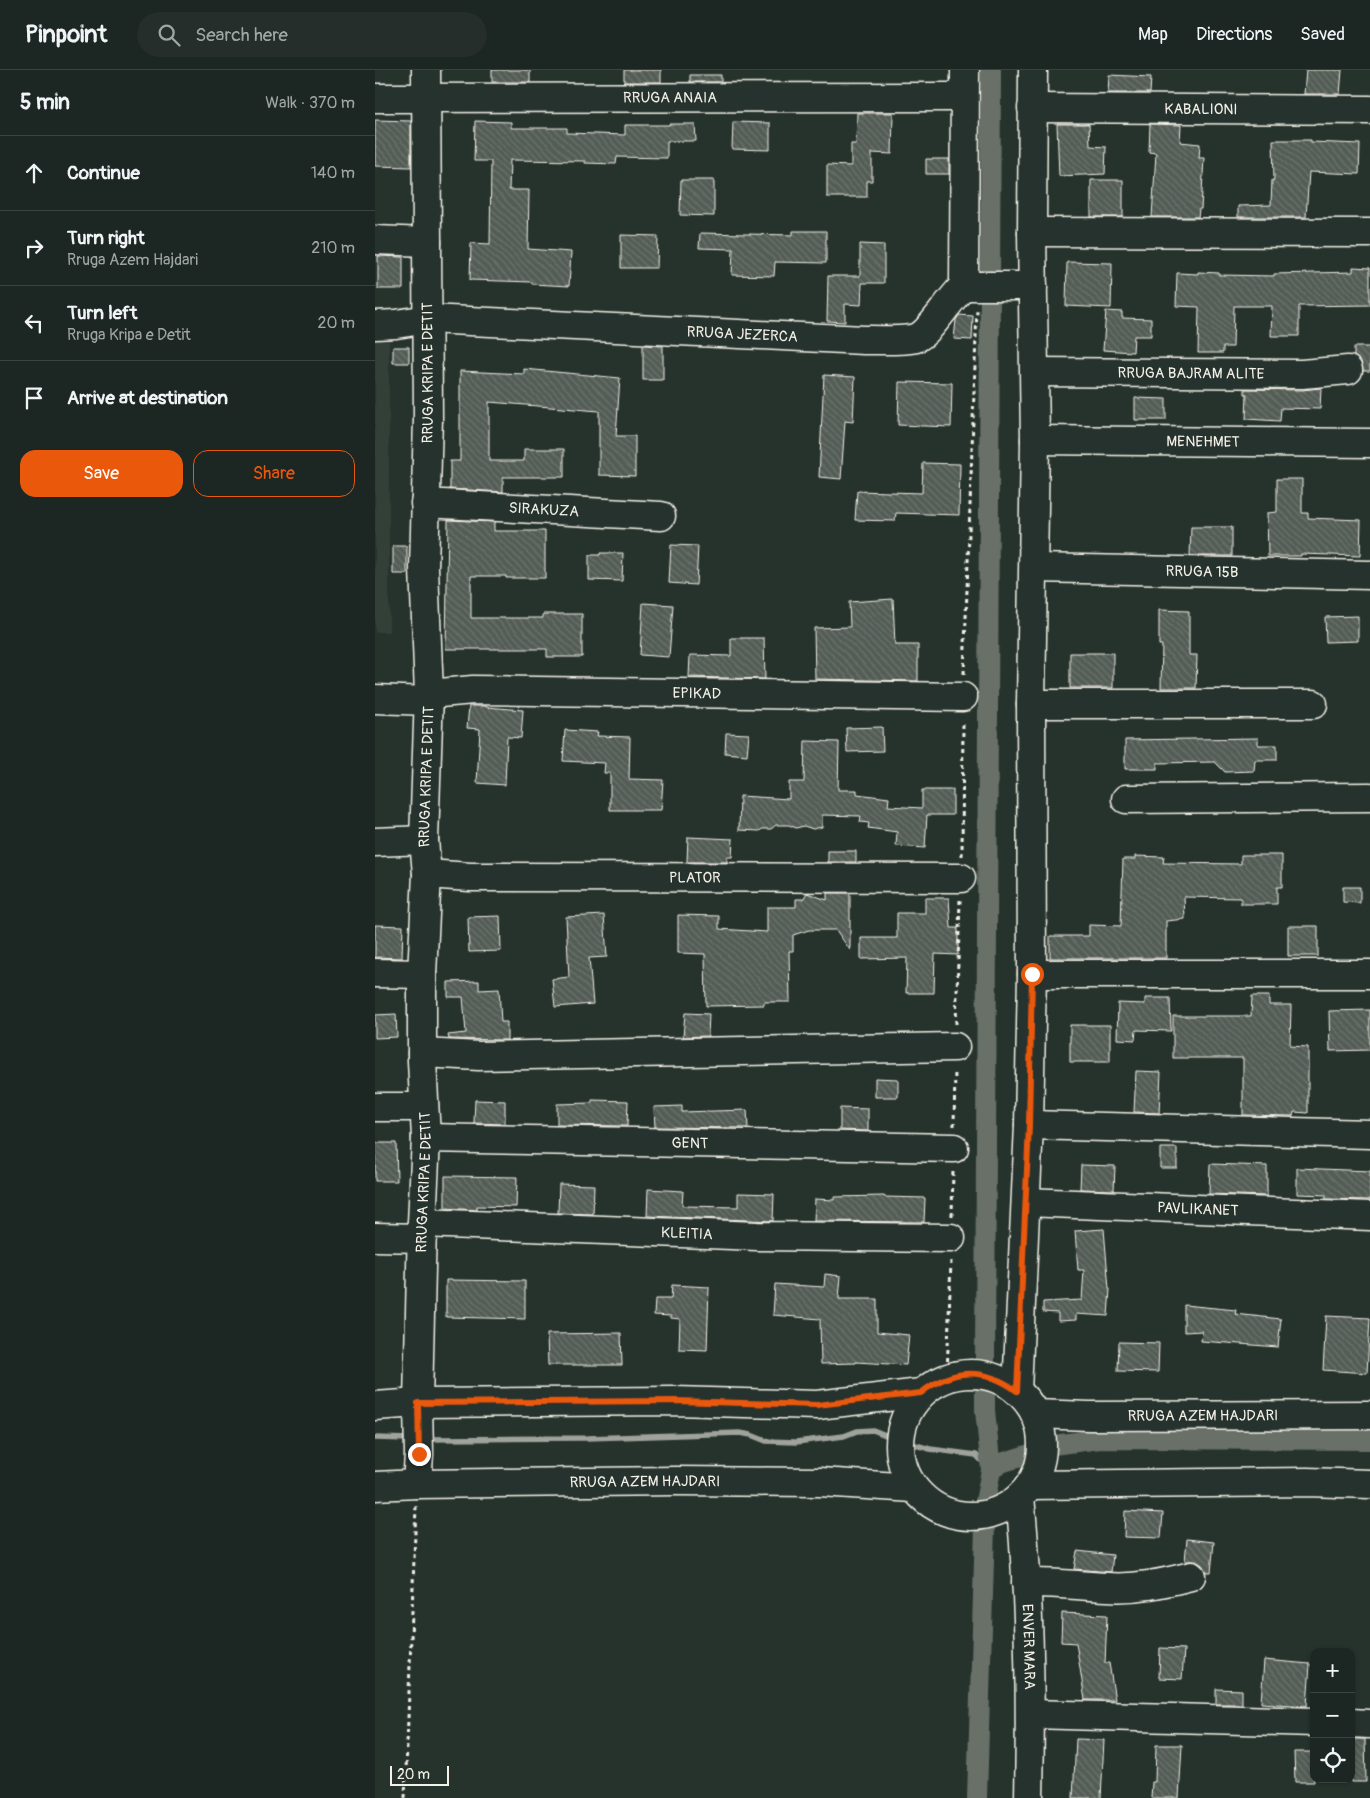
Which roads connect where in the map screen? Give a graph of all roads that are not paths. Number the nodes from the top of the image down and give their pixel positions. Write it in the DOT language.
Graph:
graph roads {
  1 [pos="426,70"];
  2 [pos="965,70"];
  3 [pos="1033,70"];
  4 [pos="964,97"];
  5 [pos="375,98"];
  6 [pos="426,98"];
  7 [pos="1032,108"];
  8 [pos="1370,110"];
  9 [pos="1032,232"];
  10 [pos="1370,233"];
  11 [pos="375,240"];
  12 [pos="427,242"];
  13 [pos="1033,286"];
  14 [pos="965,288"];
  15 [pos="428,319"];
  16 [pos="375,325"];
  17 [pos="1348,370"];
  18 [pos="1035,372"];
  19 [pos="1035,440"];
  20 [pos="1370,442"];
  21 [pos="425,503"];
  22 [pos="661,516"];
  23 [pos="1034,568"];
  24 [pos="1370,575"];
  25 [pos="963,697"];
  26 [pos="429,698"];
  27 [pos="375,699"];
  28 [pos="1031,704"];
  29 [pos="1313,704"];
  30 [pos="1370,797"];
  31 [pos="1126,799"];
  32 [pos="424,840"];
  33 [pos="375,842"];
  34 [pos="427,874"];
  35 [pos="961,878"];
  36 [pos="375,973"];
  37 [pos="421,974"];
  38 [pos="1032,974"];
  39 [pos="1370,974"];
  40 [pos="955,1047"];
  41 [pos="422,1053"];
  42 [pos="375,1107"];
  43 [pos="425,1107"];
  44 [pos="1029,1125"];
  45 [pos="1370,1134"];
  46 [pos="427,1138"];
  47 [pos="954,1148"];
  48 [pos="1026,1202"];
  49 [pos="1370,1216"];
  50 [pos="422,1230"];
  51 [pos="375,1237"];
  52 [pos="951,1238"];
  53 [pos="1017,1391"];
  54 [pos="921,1393"];
  55 [pos="375,1406"];
  56 [pos="1035,1414"];
  57 [pos="1370,1415"];
  58 [pos="419,1428"];
  59 [pos="417,1484"];
  60 [pos="1370,1484"];
  61 [pos="375,1486"];
  62 [pos="914,1488"];
  63 [pos="1025,1491"];
  64 [pos="1191,1576"];
  65 [pos="1026,1583"];
  66 [pos="1031,1714"];
  67 [pos="1310,1722"];
  68 [pos="1029,1798"];
  1 -- 6 [label="street, RRUGA KRIPA E DETIT"];
  2 -- 4 [label="street"];
  3 -- 7 [label="street"];
  4 -- 6 [label="street, RRUGA ANAIA"];
  4 -- 14 [label="street"];
  5 -- 6 [label="street, RRUGA ANAIA"];
  6 -- 12 [label="street, RRUGA KRIPA E DETIT"];
  7 -- 8 [label="street, KABALIONI"];
  7 -- 9 [label="street"];
  9 -- 10 [label="street"];
  9 -- 13 [label="street"];
  11 -- 12 [label="street"];
  12 -- 15 [label="street, RRUGA KRIPA E DETIT"];
  13 -- 14 [label="street"];
  13 -- 18 [label="street"];
  14 -- 15 [label="street, RRUGA JEZERCA"];
  15 -- 16 [label="street, RRUGA JEZERCA"];
  15 -- 21 [label="street, RRUGA KRIPA E DETIT"];
  17 -- 18 [label="street, RRUGA BAJRAM ALITE"];
  18 -- 19 [label="street"];
  19 -- 20 [label="street, MENEHMET"];
  19 -- 23 [label="street"];
  21 -- 22 [label="street, SIRAKUZA"];
  21 -- 26 [label="street, RRUGA KRIPA E DETIT"];
  23 -- 24 [label="street, RRUGA 15B"];
  23 -- 28 [label="street"];
  25 -- 26 [label="street, EPIKAD"];
  26 -- 27 [label="street, EPIKAD"];
  26 -- 32 [label="street, RRUGA KRIPA E DETIT"];
  28 -- 29 [label="street"];
  28 -- 38 [label="street"];
  30 -- 31 [label="street"];
  32 -- 33 [label="street"];
  32 -- 34 [label="street, RRUGA KRIPA E DETIT"];
  34 -- 35 [label="street, PLATOR"];
  34 -- 37 [label="street, RRUGA KRIPA E DETIT"];
  36 -- 37 [label="street"];
  37 -- 41 [label="street, RRUGA KRIPA E DETIT"];
  38 -- 39 [label="street"];
  38 -- 44 [label="street"];
  40 -- 41 [label="street"];
  41 -- 43 [label="street, RRUGA KRIPA E DETIT"];
  42 -- 43 [label="street"];
  43 -- 46 [label="street, RRUGA KRIPA E DETIT"];
  44 -- 45 [label="street"];
  44 -- 48 [label="street"];
  46 -- 47 [label="street, GENT"];
  46 -- 50 [label="street, RRUGA KRIPA E DETIT"];
  48 -- 49 [label="street, PAVLIKANET"];
  48 -- 53 [label="street"];
  50 -- 51 [label="street, KLEITIA"];
  50 -- 52 [label="street, KLEITIA"];
  50 -- 58 [label="street, RRUGA KRIPA E DETIT"];
  53 -- 54 [label="street"];
  53 -- 56 [label="street"];
  54 -- 58 [label="street"];
  54 -- 62 [label="street"];
  55 -- 58 [label="street"];
  56 -- 57 [label="street, RRUGA AZEM HAJDARI"];
  56 -- 63 [label="street"];
  58 -- 59 [label="street, RRUGA KRIPA E DETIT"];
  59 -- 61 [label="street, RRUGA AZEM HAJDARI"];
  59 -- 62 [label="street, RRUGA AZEM HAJDARI"];
  60 -- 63 [label="street"];
  62 -- 63 [label="street"];
  63 -- 65 [label="street, ENVER MARA"];
  64 -- 65 [label="street"];
  65 -- 66 [label="street, ENVER MARA"];
  66 -- 67 [label="street"];
  66 -- 68 [label="street, ENVER MARA"];
}
